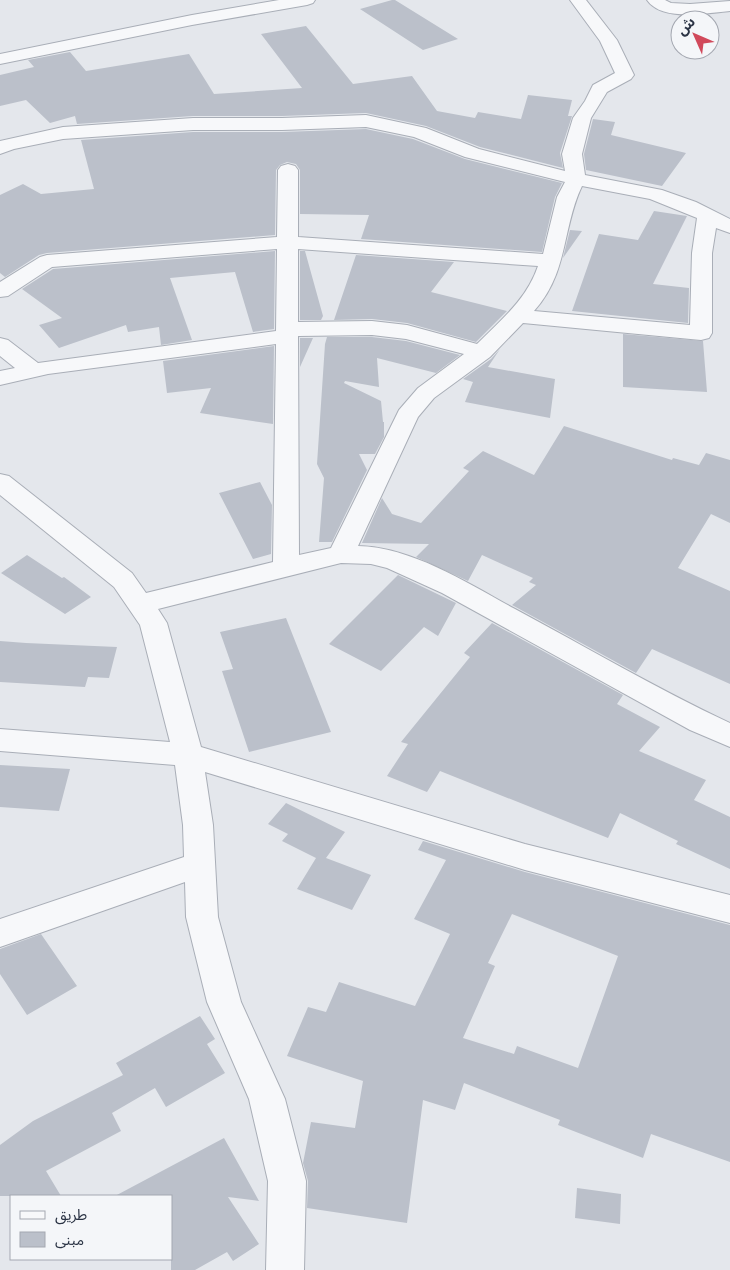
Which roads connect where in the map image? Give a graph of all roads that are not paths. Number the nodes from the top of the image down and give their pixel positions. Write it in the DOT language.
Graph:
graph roads {
  1 [pos="307,0"];
  2 [pos="578,0"];
  3 [pos="655,0"];
  4 [pos="730,6"];
  5 [pos="0,59"];
  6 [pos="0,148"];
  7 [pos="288,170"];
  8 [pos="576,179"];
  9 [pos="707,215"];
  10 [pos="730,227"];
  11 [pos="287,242"];
  12 [pos="551,261"];
  13 [pos="0,291"];
  14 [pos="518,316"];
  15 [pos="287,333"];
  16 [pos="0,345"];
  17 [pos="482,352"];
  18 [pos="33,370"];
  19 [pos="0,378"];
  20 [pos="0,482"];
  21 [pos="341,554"];
  22 [pos="286,568"];
  23 [pos="140,604"];
  24 [pos="730,736"];
  25 [pos="0,740"];
  26 [pos="188,756"];
  27 [pos="200,864"];
  28 [pos="730,909"];
  29 [pos="0,933"];
  30 [pos="285,1270"];
  1 -- 5 [label="street"];
  2 -- 8 [label="street"];
  3 -- 4 [label="street"];
  6 -- 8 [label="street"];
  7 -- 11 [label="street"];
  8 -- 9 [label="street"];
  8 -- 12 [label="street"];
  9 -- 10 [label="street"];
  9 -- 14 [label="street"];
  11 -- 12 [label="street"];
  11 -- 13 [label="street"];
  11 -- 15 [label="street"];
  12 -- 14 [label="street"];
  14 -- 17 [label="street"];
  15 -- 17 [label="street"];
  15 -- 18 [label="street"];
  15 -- 22 [label="street"];
  16 -- 18 [label="street"];
  17 -- 21 [label="street"];
  18 -- 19 [label="street"];
  20 -- 23 [label="street"];
  21 -- 22 [label="street"];
  21 -- 24 [label="street"];
  22 -- 23 [label="street"];
  23 -- 26 [label="street"];
  25 -- 26 [label="street"];
  26 -- 27 [label="street"];
  26 -- 28 [label="street"];
  27 -- 29 [label="street"];
  27 -- 30 [label="street"];
}
